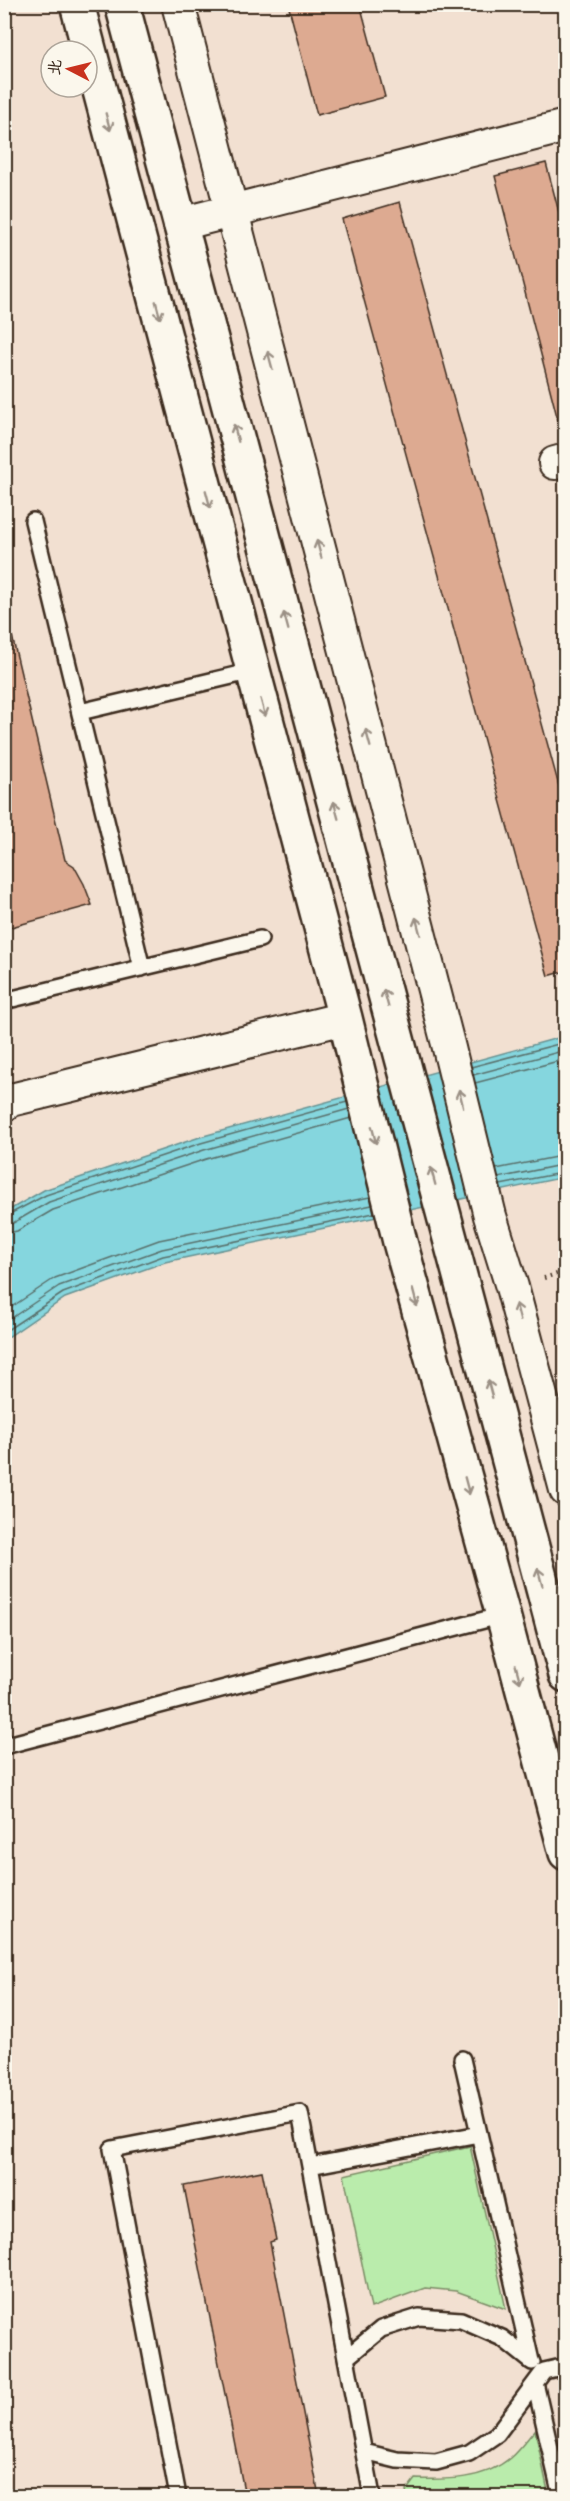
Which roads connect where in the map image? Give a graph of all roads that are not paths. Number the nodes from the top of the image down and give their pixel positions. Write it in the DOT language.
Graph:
graph roads {
  1 [pos="77,4"];
  2 [pos="122,4"];
  3 [pos="177,4"];
  4 [pos="566,126"];
  5 [pos="231,211"];
  6 [pos="180,224"];
  7 [pos="33,521"];
  8 [pos="253,671"];
  9 [pos="80,712"];
  10 [pos="260,939"];
  11 [pos="142,968"];
  12 [pos="4,1001"];
  13 [pos="345,1018"];
  14 [pos="4,1105"];
  15 [pos="566,1490"];
  16 [pos="503,1615"];
  17 [pos="566,1674"];
  18 [pos="4,1746"];
  19 [pos="566,1853"];
  20 [pos="462,2059"];
  21 [pos="479,2134"];
  22 [pos="310,2166"];
  23 [pos="346,2358"];
  24 [pos="531,2361"];
  25 [pos="566,2366"];
  26 [pos="539,2377"];
  27 [pos="364,2452"];
  28 [pos="178,2496"];
  29 [pos="372,2496"];
  30 [pos="561,2496"];
  1 -- 8 [label="main road, one-way"];
  2 -- 6 [label="main road"];
  3 -- 5 [label="street"];
  4 -- 5 [label="street"];
  5 -- 6 [label="street"];
  15 -- 5 [label="street, one-way"];
  17 -- 6 [label="main road, one-way"];
  7 -- 9 [label="lane"];
  8 -- 9 [label="lane"];
  8 -- 13 [label="main road, one-way"];
  9 -- 11 [label="lane"];
  10 -- 11 [label="lane"];
  11 -- 12 [label="lane"];
  13 -- 14 [label="street"];
  13 -- 16 [label="main road, one-way"];
  16 -- 18 [label="lane"];
  16 -- 19 [label="main road, one-way"];
  20 -- 21 [label="lane"];
  21 -- 22 [label="lane"];
  21 -- 24 [label="lane"];
  22 -- 23 [label="lane"];
  22 -- 28 [label="lane"];
  23 -- 24 [label="lane"];
  23 -- 27 [label="lane"];
  24 -- 26 [label="lane"];
  25 -- 26 [label="lane"];
  26 -- 27 [label="lane"];
  26 -- 30 [label="lane"];
  27 -- 29 [label="lane"];
}
